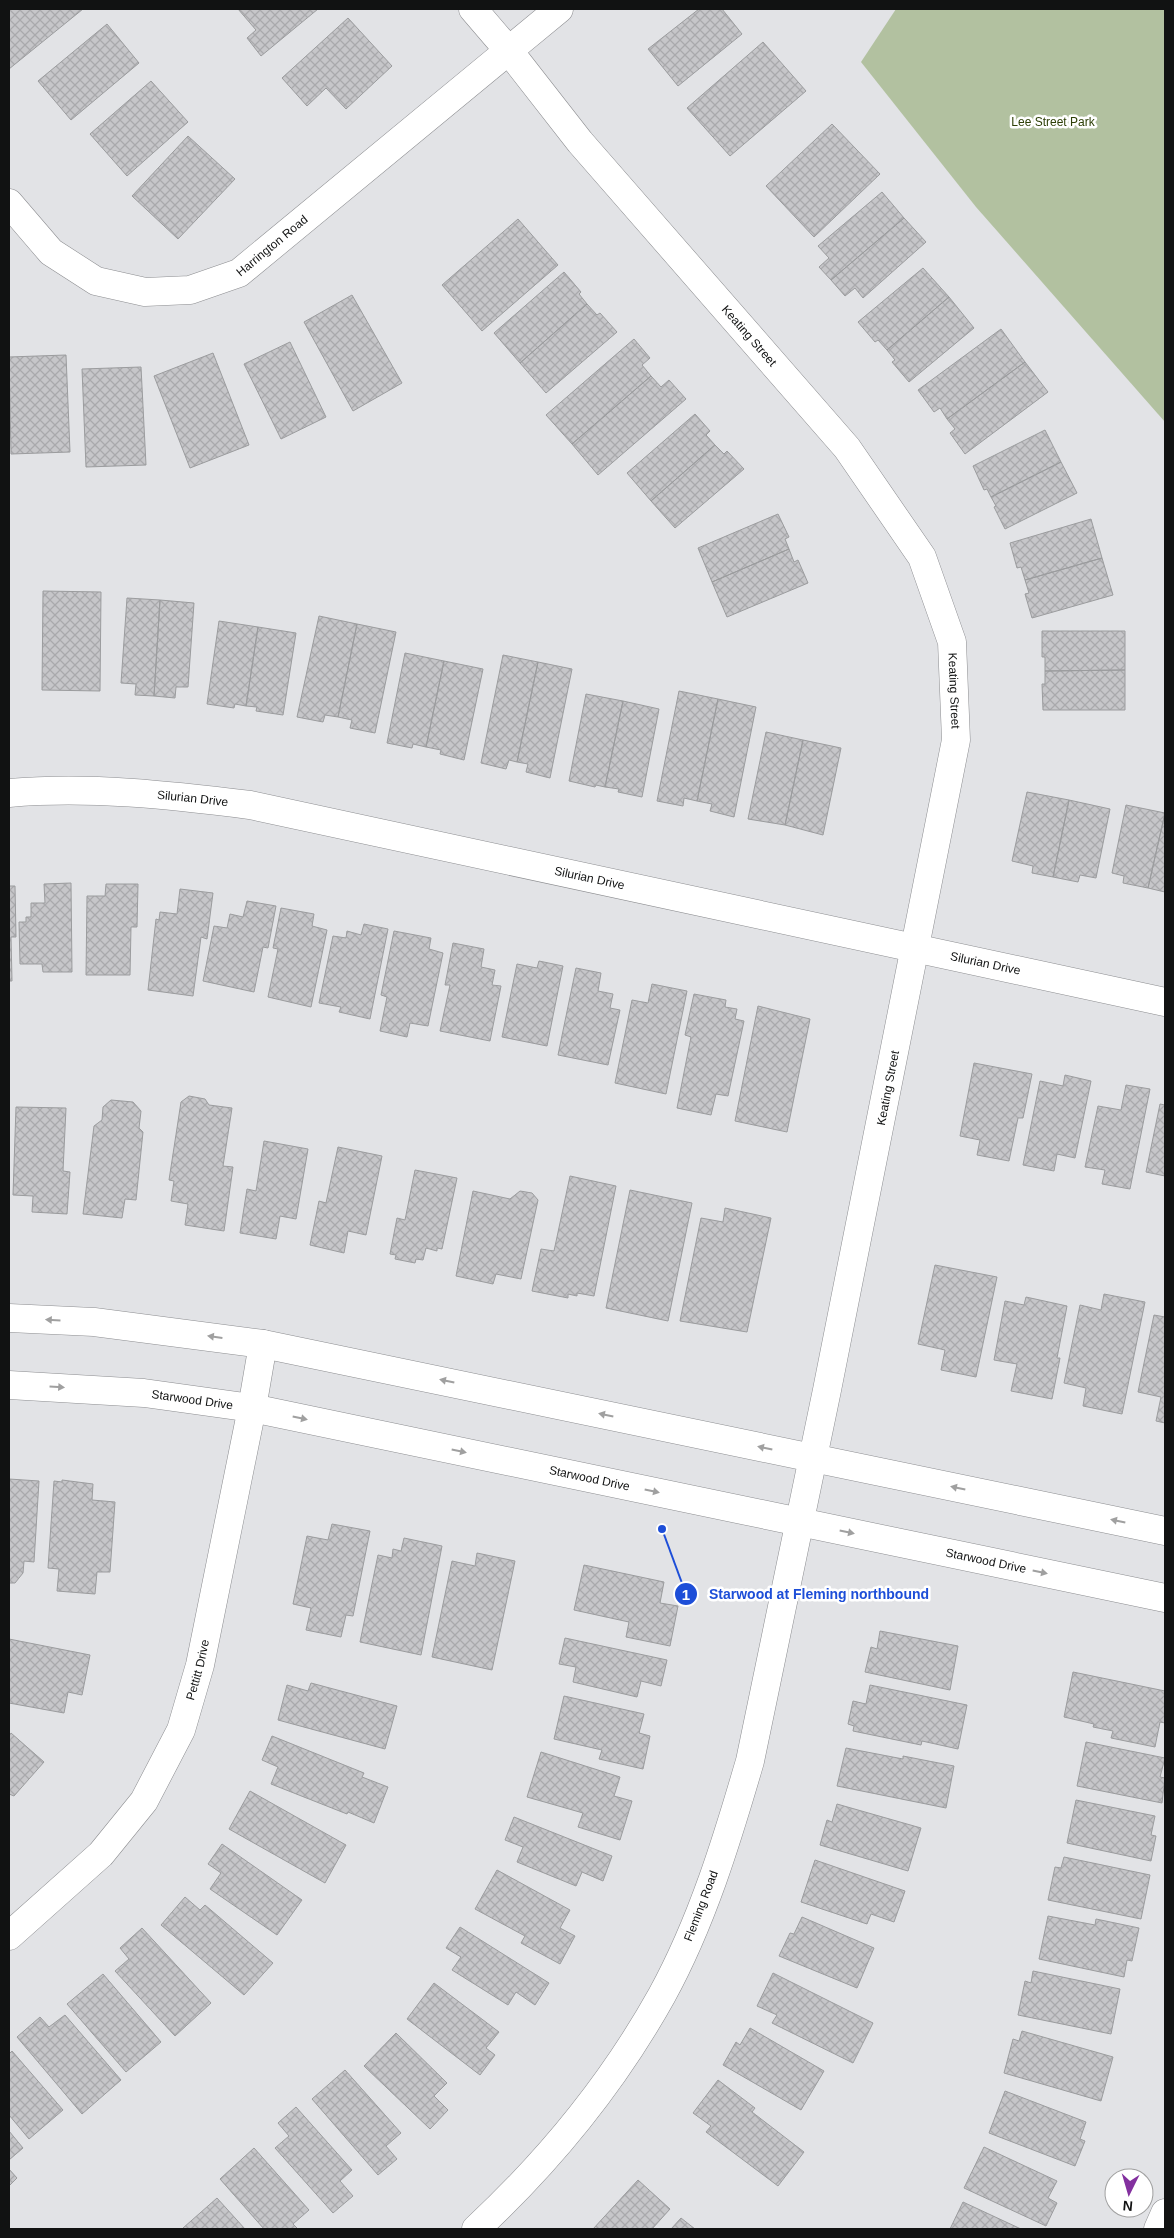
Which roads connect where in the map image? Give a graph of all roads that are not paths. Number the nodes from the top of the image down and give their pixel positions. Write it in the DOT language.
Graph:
graph roads {
  1 [pos="473,9"];
  2 [pos="559,9"];
  3 [pos="509,51"];
  4 [pos="9,203"];
  5 [pos="9,792"];
  6 [pos="914,950"];
  7 [pos="1165,1002"];
  8 [pos="9,1318"];
  9 [pos="263,1344"];
  10 [pos="9,1385"];
  11 [pos="252,1408"];
  12 [pos="813,1458"];
  13 [pos="799,1522"];
  14 [pos="1165,1531"];
  15 [pos="1165,1598"];
  16 [pos="9,1936"];
  17 [pos="1165,2213"];
  18 [pos="476,2229"];
  19 [pos="1158,2229"];
  1 -- 3 [label="street, Keating Street"];
  2 -- 3 [label="street, Harrington Road"];
  3 -- 4 [label="street, Harrington Road"];
  3 -- 6 [label="street, Keating Street"];
  5 -- 6 [label="street, Silurian Drive"];
  6 -- 7 [label="street, Silurian Drive"];
  6 -- 12 [label="street, Keating Street"];
  9 -- 8 [label="street, one-way"];
  9 -- 11 [label="street, Pettitt Drive"];
  12 -- 9 [label="street, one-way"];
  10 -- 11 [label="street, Starwood Drive, one-way"];
  11 -- 13 [label="street, Starwood Drive, one-way"];
  11 -- 16 [label="street, Pettitt Drive"];
  12 -- 13 [label="street, Keating Street"];
  14 -- 12 [label="street, one-way"];
  13 -- 15 [label="street, Starwood Drive, one-way"];
  13 -- 18 [label="street, Fleming Road"];
  17 -- 19 [label="street"];
}
